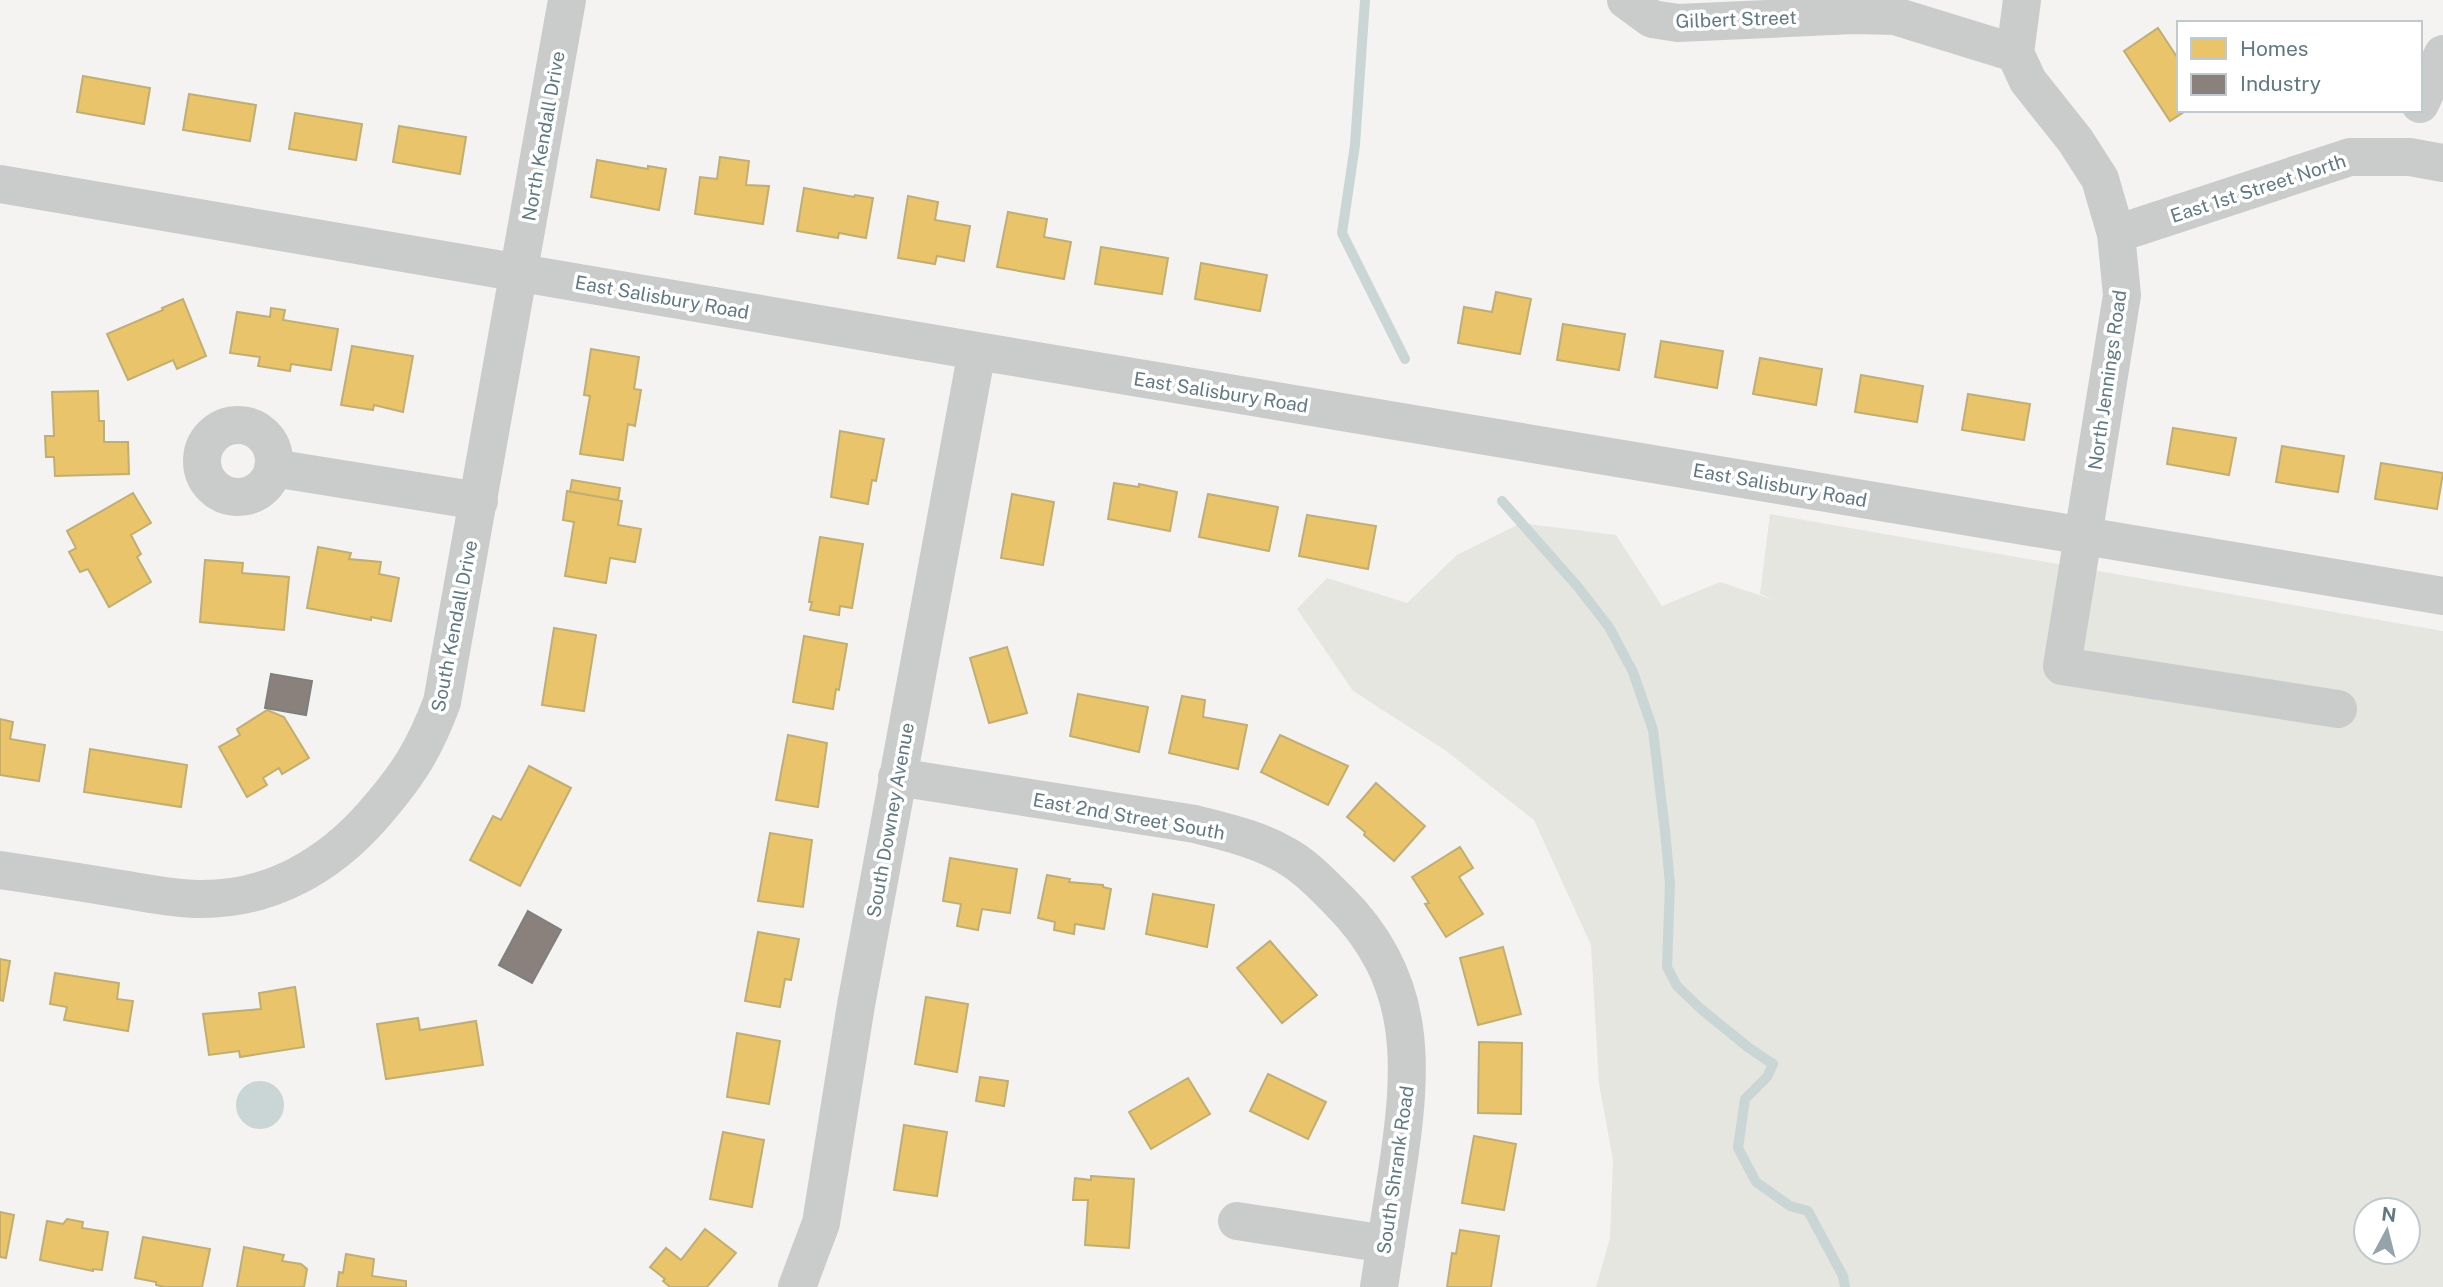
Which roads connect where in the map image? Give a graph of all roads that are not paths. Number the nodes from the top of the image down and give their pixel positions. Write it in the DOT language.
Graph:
graph roads {
  1 [pos="567,0"];
  2 [pos="1626,0"];
  3 [pos="2022,0"];
  4 [pos="2015,53"];
  5 [pos="2443,54"];
  6 [pos="2422,100"];
  7 [pos="2417,112"];
  8 [pos="2427,160"];
  9 [pos="0,184"];
  10 [pos="2116,234"];
  11 [pos="519,272"];
  12 [pos="977,351"];
  13 [pos="273,468"];
  14 [pos="479,501"];
  15 [pos="2083,536"];
  16 [pos="2443,596"];
  17 [pos="2338,709"];
  18 [pos="897,777"];
  19 [pos="0,870"];
  20 [pos="1368,934"];
  21 [pos="1237,1221"];
  22 [pos="1386,1244"];
  23 [pos="797,1287"];
  24 [pos="1379,1287"];
  1 -- 11 [label="street, North Kendall Drive"];
  2 -- 4 [label="street, Gilbert Street"];
  3 -- 4 [label="street"];
  4 -- 10 [label="street, North Jennings Road"];
  5 -- 6 [label="street"];
  7 -- 8 [label="street"];
  8 -- 10 [label="street, East 1st Street North"];
  9 -- 11 [label="street, East Salisbury Road"];
  10 -- 15 [label="street, North Jennings Road"];
  11 -- 12 [label="street, East Salisbury Road"];
  11 -- 14 [label="street, South Kendall Drive"];
  12 -- 15 [label="street, East Salisbury Road"];
  12 -- 18 [label="street, South Downey Avenue"];
  13 -- 14 [label="street"];
  14 -- 19 [label="street, South Kendall Drive"];
  15 -- 16 [label="street, East Salisbury Road"];
  15 -- 17 [label="street, North Jennings Road"];
  18 -- 20 [label="street, East 2nd Street South"];
  18 -- 23 [label="street, South Downey Avenue"];
  20 -- 22 [label="street, South Shrank Road"];
  21 -- 22 [label="street"];
  22 -- 24 [label="street, South Shrank Road"];
}
